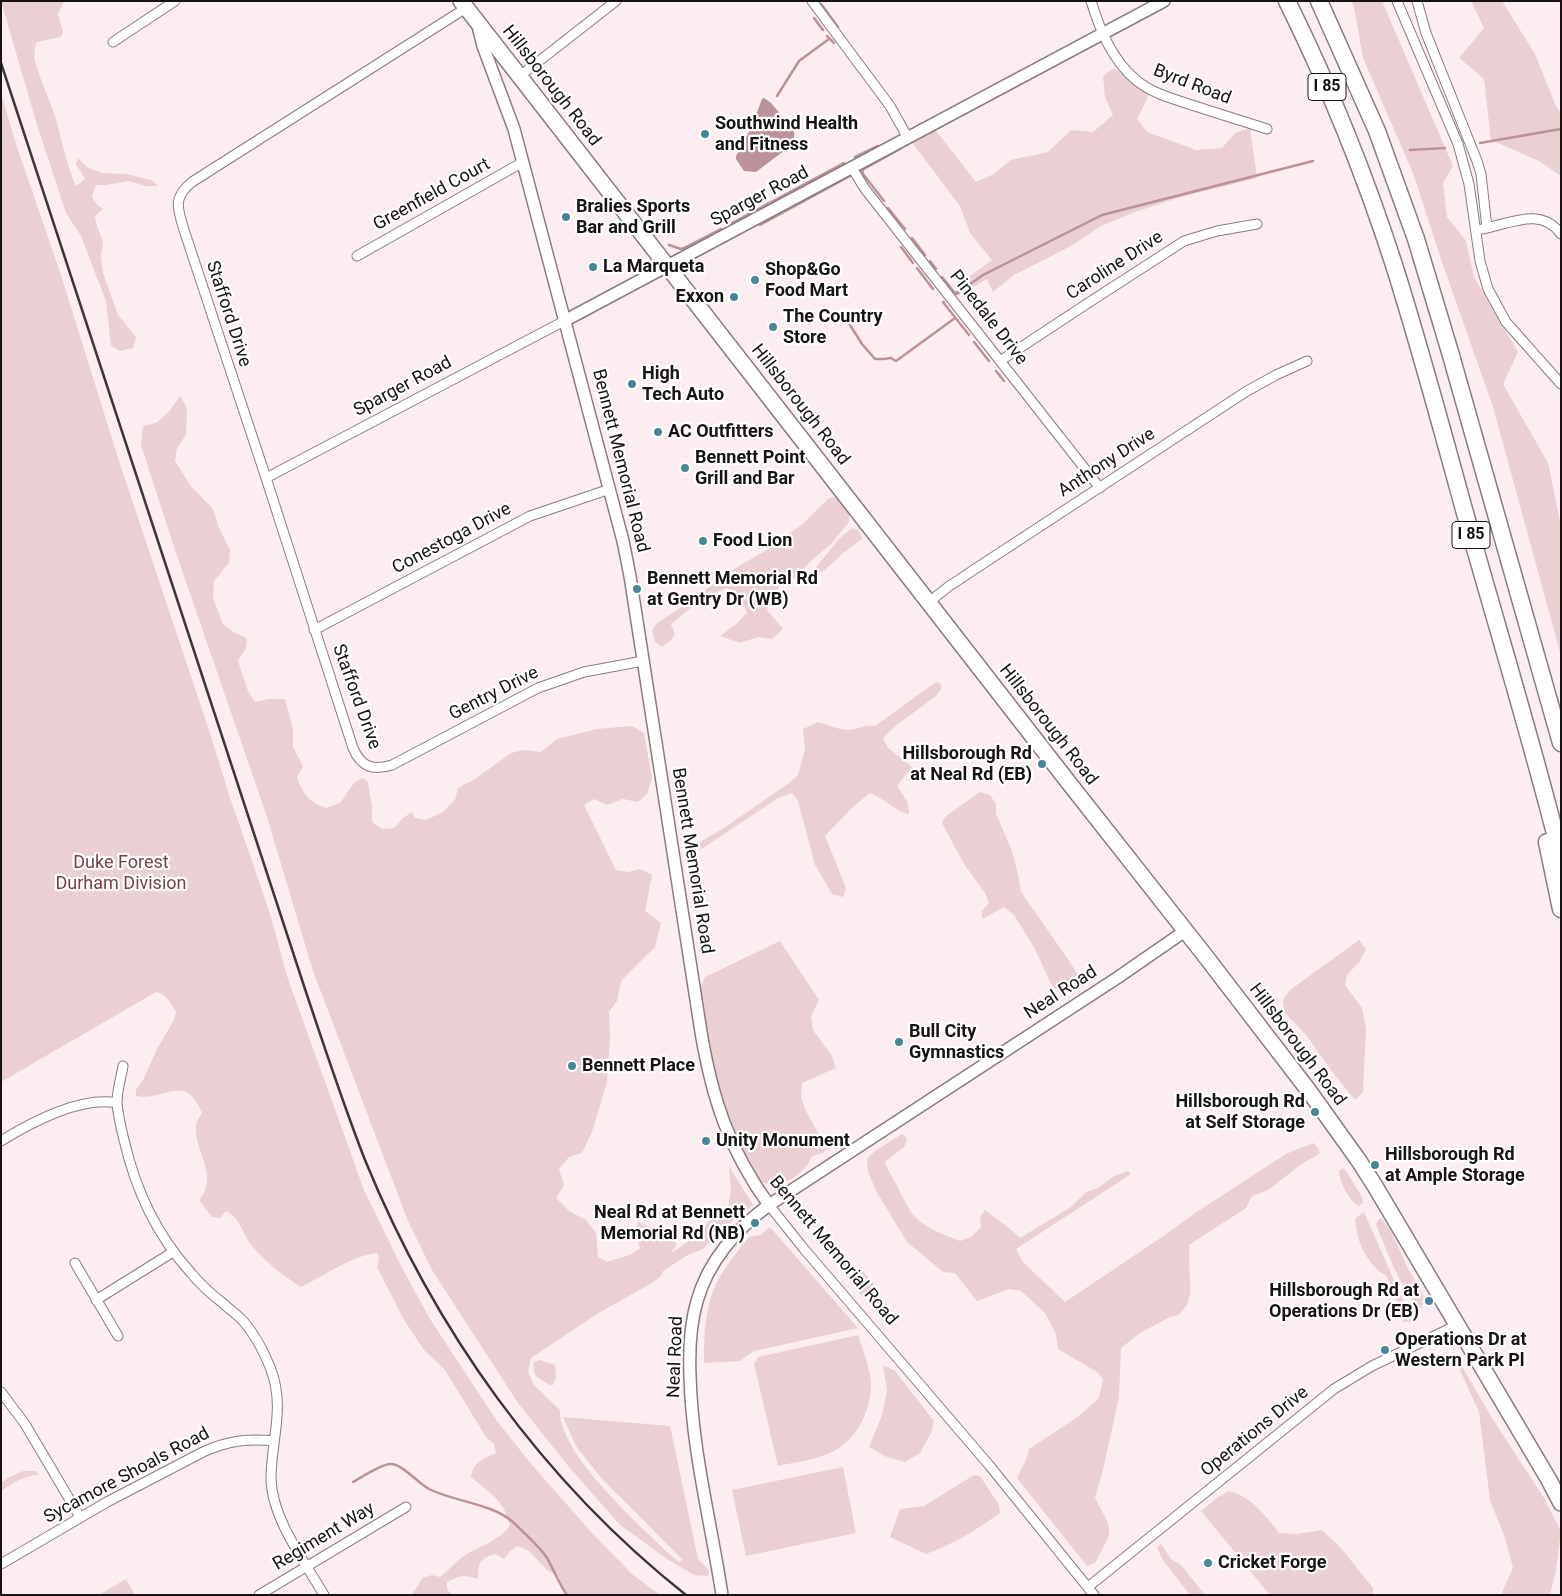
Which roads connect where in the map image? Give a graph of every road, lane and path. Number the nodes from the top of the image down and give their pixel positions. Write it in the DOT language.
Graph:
graph roads {
  1 [pos="175,1"];
  2 [pos="616,1"];
  3 [pos="812,1"];
  4 [pos="1091,1"];
  5 [pos="1164,1"];
  6 [pos="1286,1"];
  7 [pos="1319,1"];
  8 [pos="1397,1"];
  9 [pos="1417,1"];
  10 [pos="464,4"];
  11 [pos="477,21"];
  12 [pos="1103,34"];
  13 [pos="113,42"];
  14 [pos="520,76"];
  15 [pos="1267,129"];
  16 [pos="908,138"];
  17 [pos="523,162"];
  18 [pos="852,168"];
  19 [pos="1258,224"];
  20 [pos="1487,228"];
  21 [pos="1475,230"];
  22 [pos="1561,234"];
  23 [pos="357,256"];
  24 [pos="667,266"];
  25 [pos="566,320"];
  26 [pos="1000,361"];
  27 [pos="1307,361"];
  28 [pos="1561,384"];
  29 [pos="266,478"];
  30 [pos="1100,488"];
  31 [pos="610,490"];
  32 [pos="929,602"];
  33 [pos="314,630"];
  34 [pos="643,660"];
  35 [pos="1561,744"];
  36 [pos="1536,762"];
  37 [pos="365,765"];
  38 [pos="1561,857"];
  39 [pos="1561,909"];
  40 [pos="1186,930"];
  41 [pos="123,1066"];
  42 [pos="117,1103"];
  43 [pos="1,1141"];
  44 [pos="769,1205"];
  45 [pos="173,1252"];
  46 [pos="75,1263"];
  47 [pos="96,1300"];
  48 [pos="1457,1325"];
  49 [pos="118,1336"];
  50 [pos="1,1392"];
  51 [pos="274,1441"];
  52 [pos="1561,1504"];
  53 [pos="406,1507"];
  54 [pos="80,1517"];
  55 [pos="1,1564"];
  56 [pos="307,1566"];
  57 [pos="1088,1587"];
  58 [pos="259,1595"];
  59 [pos="324,1595"];
  60 [pos="724,1595"];
  61 [pos="1094,1595"];
  1 -- 13 [label="street"];
  2 -- 14 [label="street"];
  3 -- 16 [label="street"];
  4 -- 12 [label="street, Byrd Road"];
  5 -- 12 [label="street, Sparger Road"];
  6 -- 36 [label="highway, I 85"];
  7 -- 35 [label="highway, I 85"];
  8 -- 21 [label="street"];
  9 -- 20 [label="street"];
  10 -- 11 [label="main road, Hillsborough Road"];
  10 -- 29 [label="street, Stafford Drive"];
  11 -- 14 [label="main road, Hillsborough Road"];
  11 -- 17 [label="street, Bennett Memorial Road"];
  12 -- 15 [label="street, Byrd Road"];
  12 -- 16 [label="street, Sparger Road"];
  14 -- 24 [label="main road, Hillsborough Road"];
  16 -- 18 [label="street, Sparger Road"];
  17 -- 23 [label="street, Greenfield Court"];
  17 -- 25 [label="street, Bennett Memorial Road"];
  18 -- 24 [label="street, Sparger Road"];
  18 -- 26 [label="street, Pinedale Drive"];
  19 -- 26 [label="street, Caroline Drive"];
  20 -- 21 [label="street"];
  20 -- 22 [label="street"];
  21 -- 28 [label="street"];
  24 -- 25 [label="street, Sparger Road"];
  24 -- 32 [label="main road, Hillsborough Road"];
  25 -- 29 [label="street, Sparger Road"];
  25 -- 31 [label="street, Bennett Memorial Road"];
  26 -- 30 [label="street, Pinedale Drive"];
  27 -- 30 [label="street, Anthony Drive"];
  29 -- 33 [label="street, Stafford Drive"];
  30 -- 32 [label="street, Anthony Drive"];
  31 -- 33 [label="street, Conestoga Drive"];
  31 -- 34 [label="street, Bennett Memorial Road"];
  32 -- 40 [label="main road, Hillsborough Road"];
  33 -- 37 [label="street, Stafford Drive"];
  34 -- 37 [label="street, Gentry Drive"];
  34 -- 44 [label="street, Bennett Memorial Road"];
  36 -- 38 [label="highway, I 85"];
  36 -- 39 [label="highway"];
  40 -- 44 [label="street, Neal Road"];
  40 -- 48 [label="main road, Hillsborough Road"];
  41 -- 42 [label="street"];
  42 -- 43 [label="street"];
  42 -- 45 [label="street"];
  44 -- 57 [label="street, Bennett Memorial Road"];
  44 -- 60 [label="street, Neal Road"];
  45 -- 47 [label="street"];
  45 -- 51 [label="street"];
  46 -- 47 [label="street"];
  47 -- 49 [label="street"];
  48 -- 52 [label="main road, Hillsborough Road"];
  48 -- 57 [label="street, Operations Drive"];
  50 -- 54 [label="street"];
  51 -- 54 [label="street, Sycamore Shoals Road"];
  51 -- 56 [label="street"];
  53 -- 56 [label="street, Regiment Way"];
  54 -- 55 [label="street, Sycamore Shoals Road"];
  56 -- 58 [label="street, Regiment Way"];
  56 -- 59 [label="street"];
  57 -- 61 [label="street, Bennett Memorial Road"];
}
